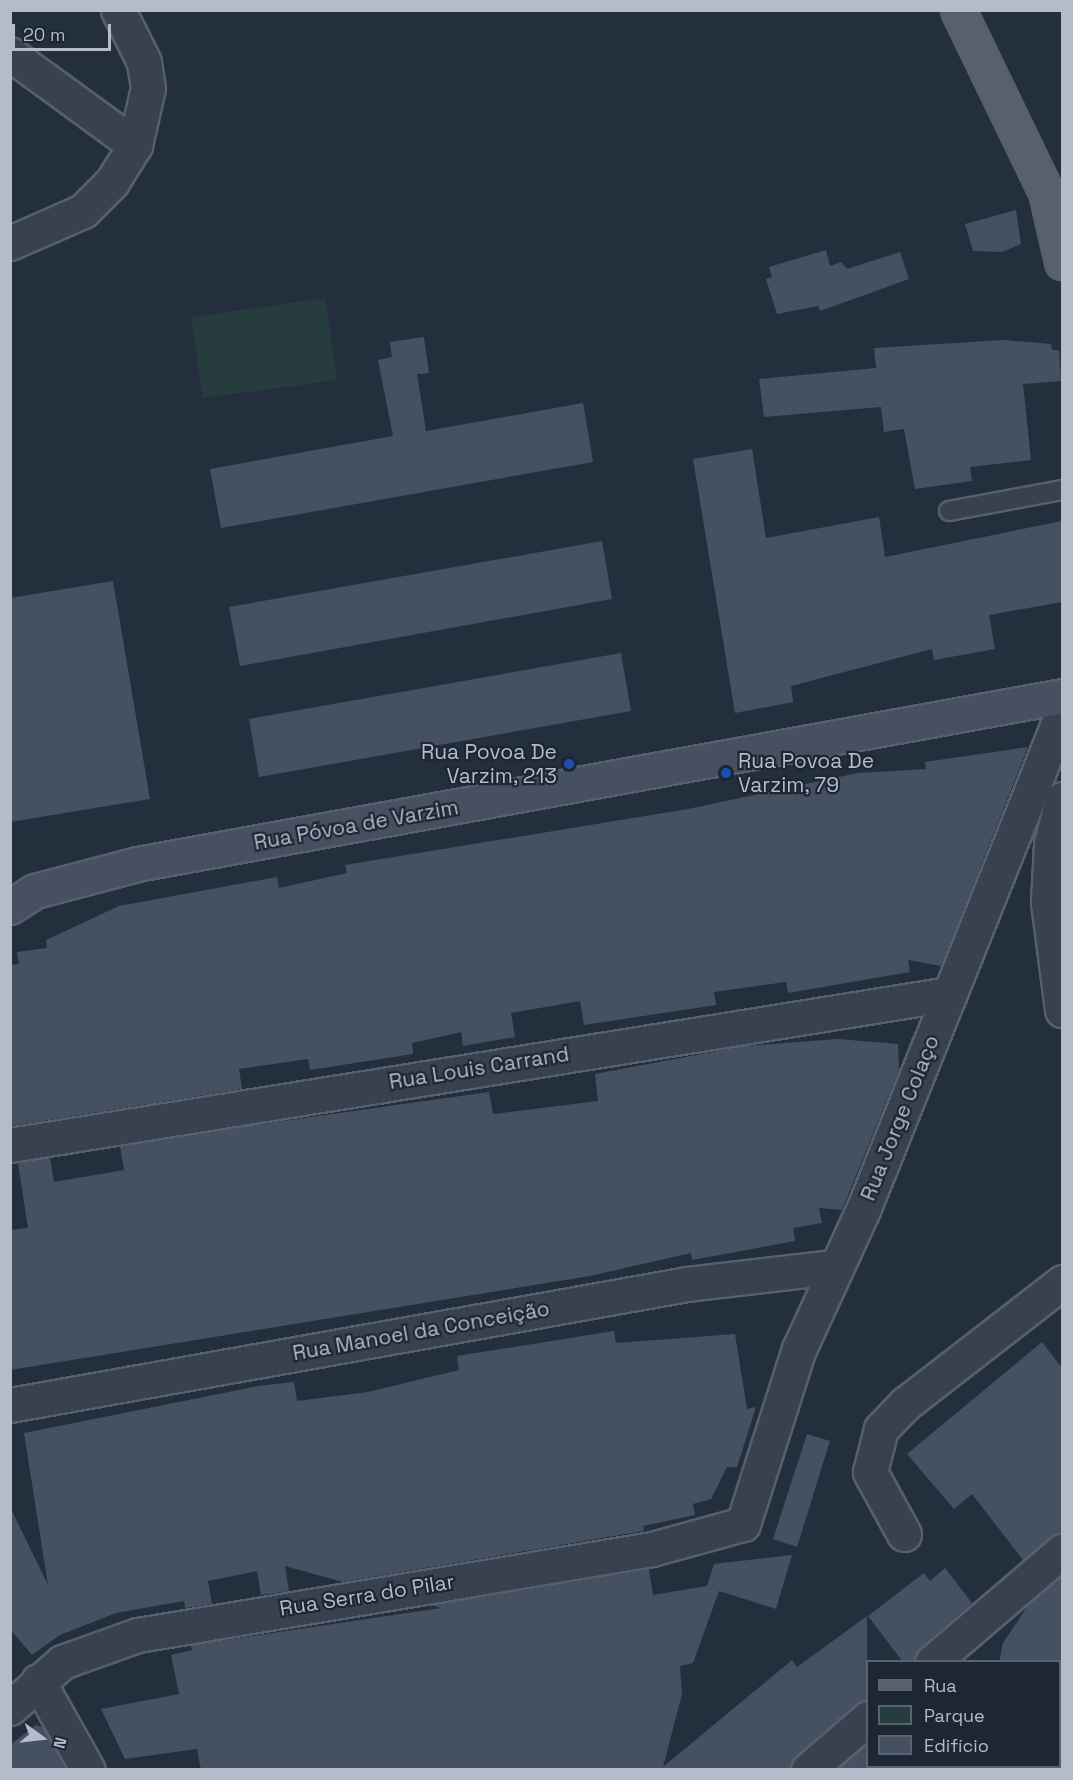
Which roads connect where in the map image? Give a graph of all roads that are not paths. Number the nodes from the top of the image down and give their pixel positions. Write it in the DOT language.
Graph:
graph roads {
  1 [pos="118,10"];
  2 [pos="958,10"];
  3 [pos="10,54"];
  4 [pos="135,145"];
  5 [pos="1054,194"];
  6 [pos="10,243"];
  7 [pos="1062,262"];
  8 [pos="1062,490"];
  9 [pos="948,511"];
  10 [pos="1062,696"];
  11 [pos="1062,714"];
  12 [pos="1062,799"];
  13 [pos="10,907"];
  14 [pos="949,994"];
  15 [pos="1062,1010"];
  16 [pos="10,1145"];
  17 [pos="832,1268"];
  18 [pos="1062,1282"];
  19 [pos="10,1405"];
  20 [pos="743,1524"];
  21 [pos="904,1534"];
  22 [pos="1062,1551"];
  23 [pos="934,1660"];
  24 [pos="38,1681"];
  25 [pos="10,1708"];
  26 [pos="866,1719"];
  27 [pos="88,1770"];
  28 [pos="808,1770"];
  1 -- 4 [label="street"];
  2 -- 5 [label="main road"];
  3 -- 4 [label="street"];
  4 -- 6 [label="street"];
  5 -- 7 [label="main road"];
  8 -- 9 [label="lane"];
  10 -- 13 [label="main road, Rua Póvoa de Varzim"];
  11 -- 14 [label="street, Rua Jorge Colaço"];
  12 -- 15 [label="street"];
  14 -- 16 [label="street, Rua Louis Carrand"];
  14 -- 17 [label="street, Rua Jorge Colaço"];
  17 -- 19 [label="street, Rua Manoel da Conceição"];
  17 -- 20 [label="street, Rua Jorge Colaço"];
  18 -- 21 [label="street"];
  20 -- 24 [label="street, Rua Serra do Pilar"];
  22 -- 23 [label="street"];
  24 -- 25 [label="street, Rua Serra do Pilar"];
  24 -- 27 [label="street"];
  26 -- 28 [label="street"];
}
